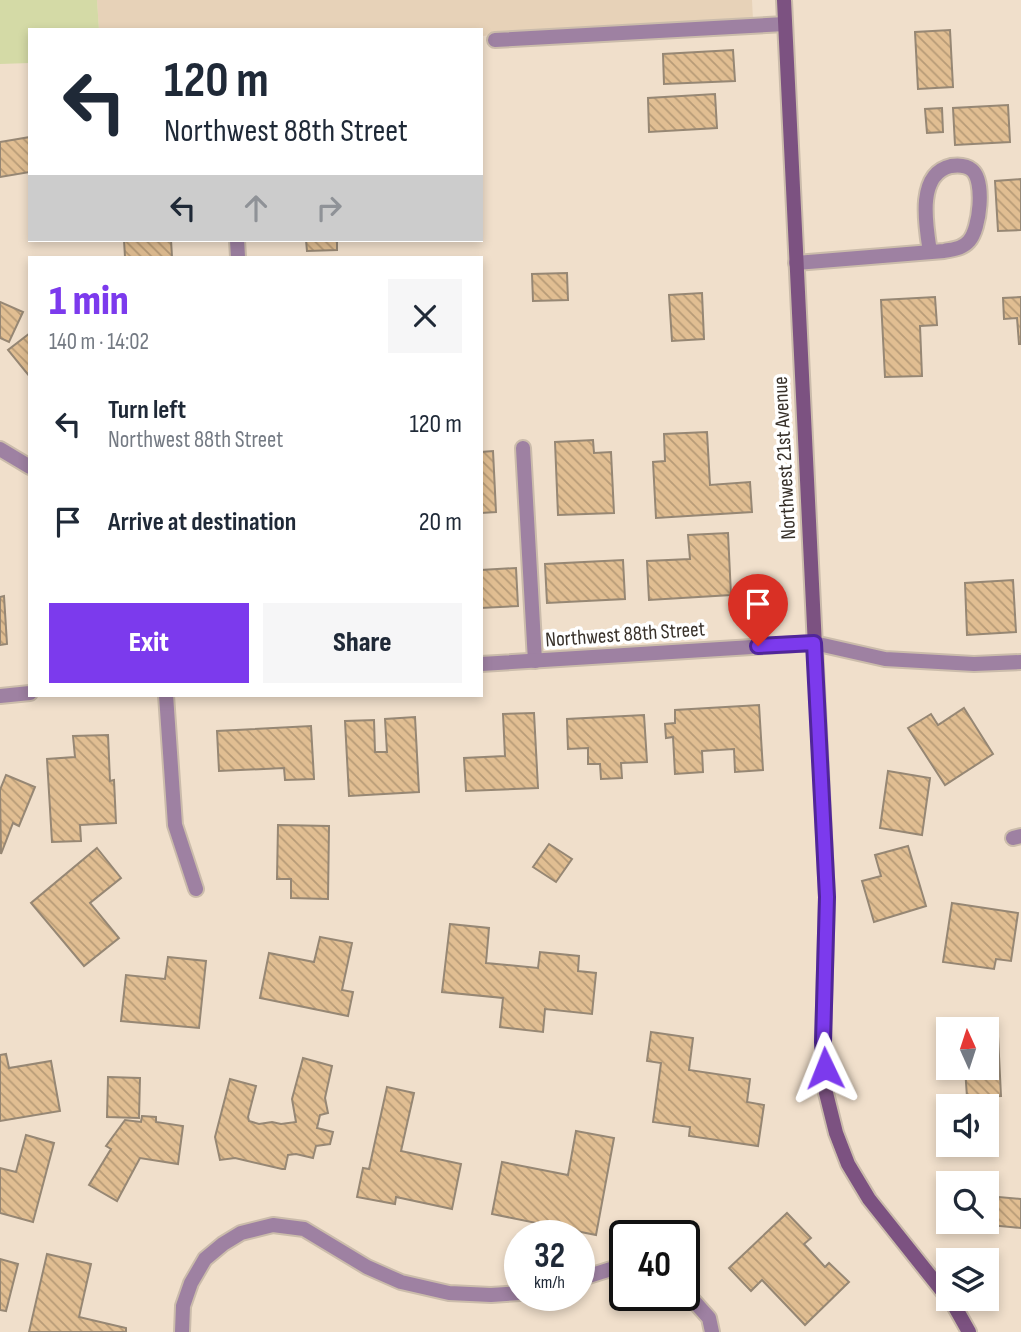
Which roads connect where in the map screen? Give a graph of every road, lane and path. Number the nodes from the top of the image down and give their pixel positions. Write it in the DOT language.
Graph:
graph roads {
  1 [pos="784,0"];
  2 [pos="785,24"];
  3 [pos="495,40"];
  4 [pos="930,252"];
  5 [pos="796,263"];
  6 [pos="523,448"];
  7 [pos="0,449"];
  8 [pos="28,466"];
  9 [pos="814,643"];
  10 [pos="535,661"];
  11 [pos="1021,662"];
  12 [pos="483,664"];
  13 [pos="28,693"];
  14 [pos="0,696"];
  15 [pos="166,697"];
  16 [pos="196,889"];
  17 [pos="504,1294"];
  18 [pos="700,1308"];
  19 [pos="182,1332"];
  20 [pos="712,1332"];
  21 [pos="969,1332"];
  1 -- 2 [label="street, Northwest 21st Avenue"];
  2 -- 3 [label="street"];
  2 -- 5 [label="street, Northwest 21st Avenue"];
  4 -- 4 [label="street"];
  4 -- 5 [label="street"];
  5 -- 9 [label="street, Northwest 21st Avenue"];
  6 -- 10 [label="street"];
  7 -- 8 [label="street"];
  9 -- 10 [label="street, Northwest 88th Street"];
  9 -- 11 [label="street, Northwest 88th Street"];
  9 -- 21 [label="street, Northwest 21st Avenue"];
  10 -- 12 [label="street, Northwest 88th Street"];
  13 -- 14 [label="street"];
  15 -- 16 [label="street"];
  17 -- 19 [label="street"];
  18 -- 20 [label="street"];
}
